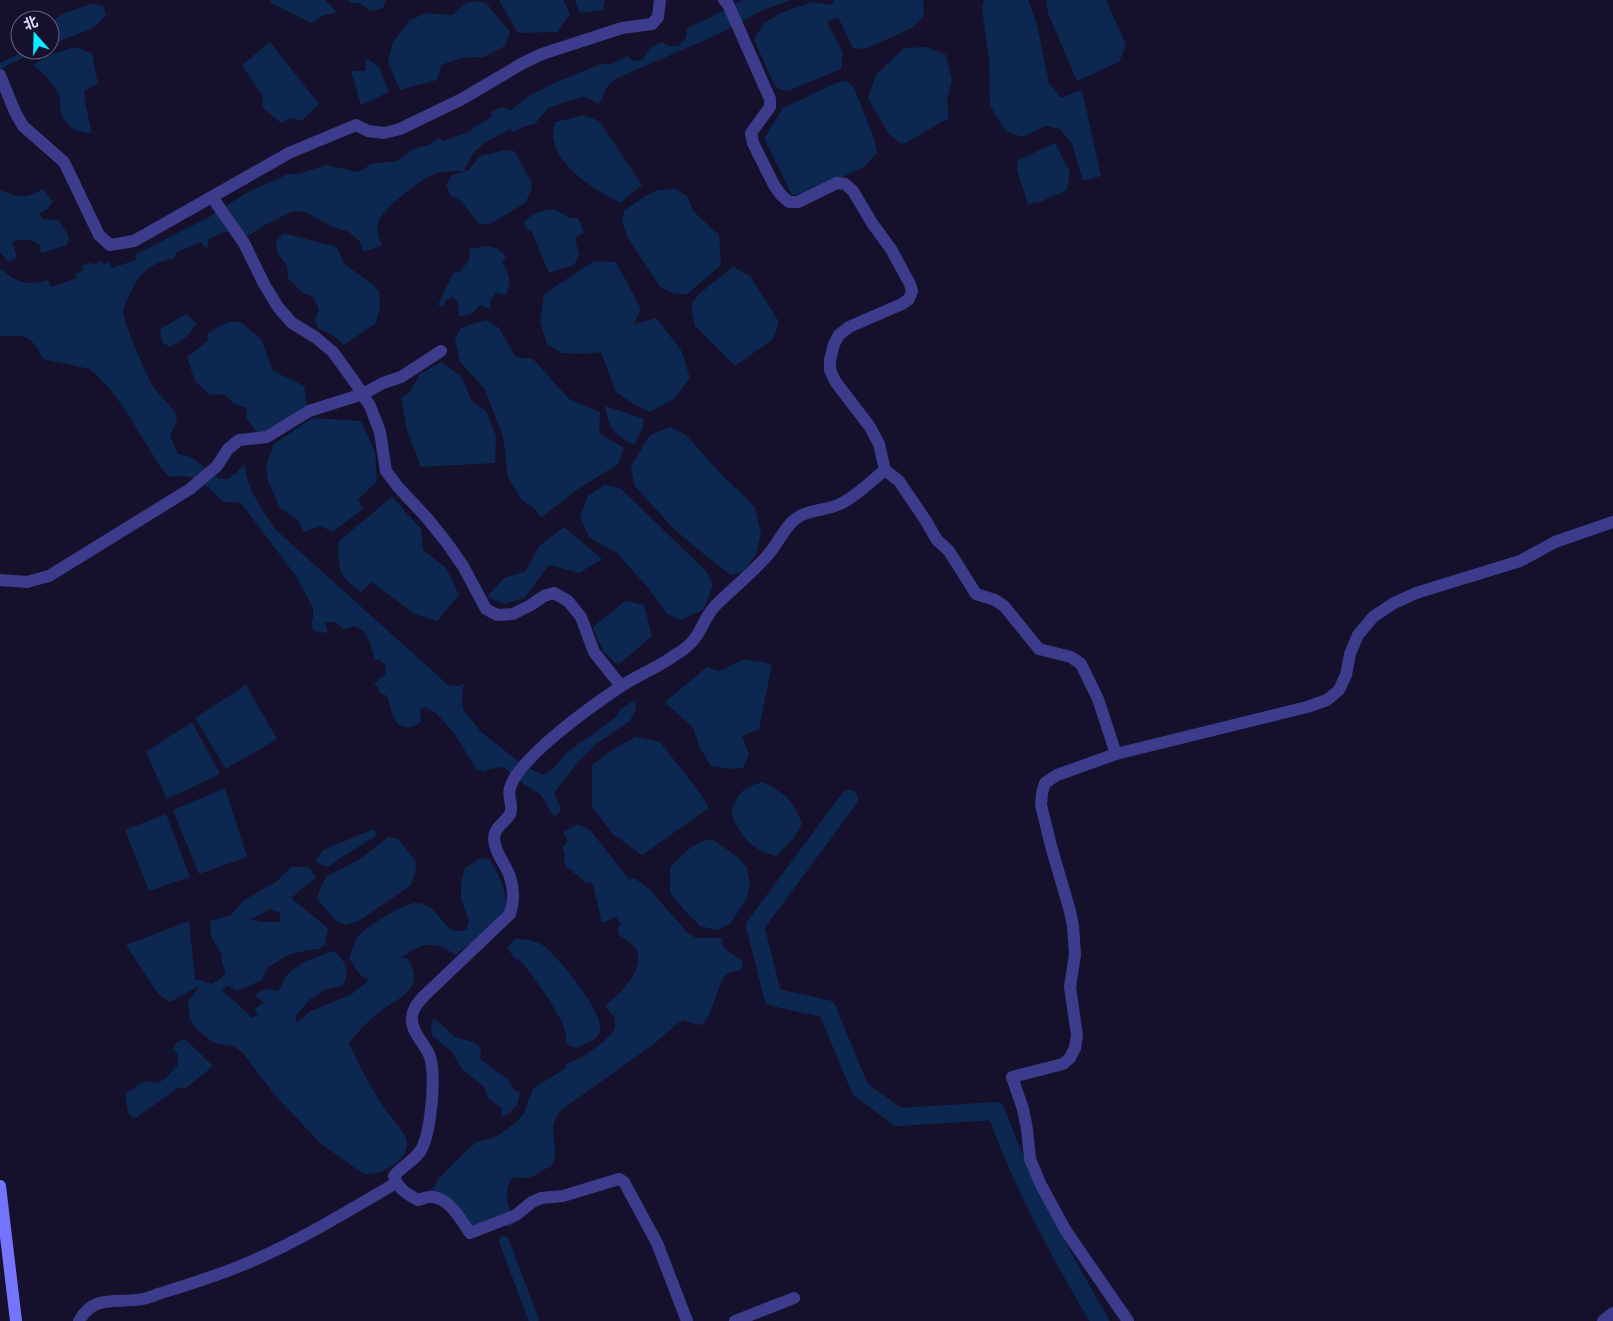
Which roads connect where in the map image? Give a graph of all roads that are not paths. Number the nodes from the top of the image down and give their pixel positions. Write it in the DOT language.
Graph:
graph roads {
  1 [pos="660,0"];
  2 [pos="724,0"];
  3 [pos="0,75"];
  4 [pos="212,197"];
  5 [pos="441,351"];
  6 [pos="363,394"];
  7 [pos="885,470"];
  8 [pos="1613,522"];
  9 [pos="0,580"];
  10 [pos="621,686"];
  11 [pos="1116,754"];
  12 [pos="396,1183"];
  13 [pos="0,1186"];
  14 [pos="794,1298"];
  15 [pos="1613,1313"];
  16 [pos="16,1321"];
  17 [pos="79,1321"];
  18 [pos="686,1321"];
  19 [pos="735,1321"];
  20 [pos="1128,1321"];
  21 [pos="1603,1321"];
  1 -- 4 [label="street"];
  2 -- 7 [label="street"];
  3 -- 4 [label="street"];
  4 -- 6 [label="street"];
  5 -- 6 [label="street"];
  6 -- 9 [label="street"];
  6 -- 10 [label="street"];
  7 -- 10 [label="street"];
  7 -- 11 [label="street"];
  8 -- 11 [label="street"];
  10 -- 12 [label="street"];
  11 -- 20 [label="street"];
  12 -- 17 [label="street"];
  12 -- 18 [label="street"];
  13 -- 16 [label="main road"];
  14 -- 19 [label="street"];
  15 -- 21 [label="street"];
}
